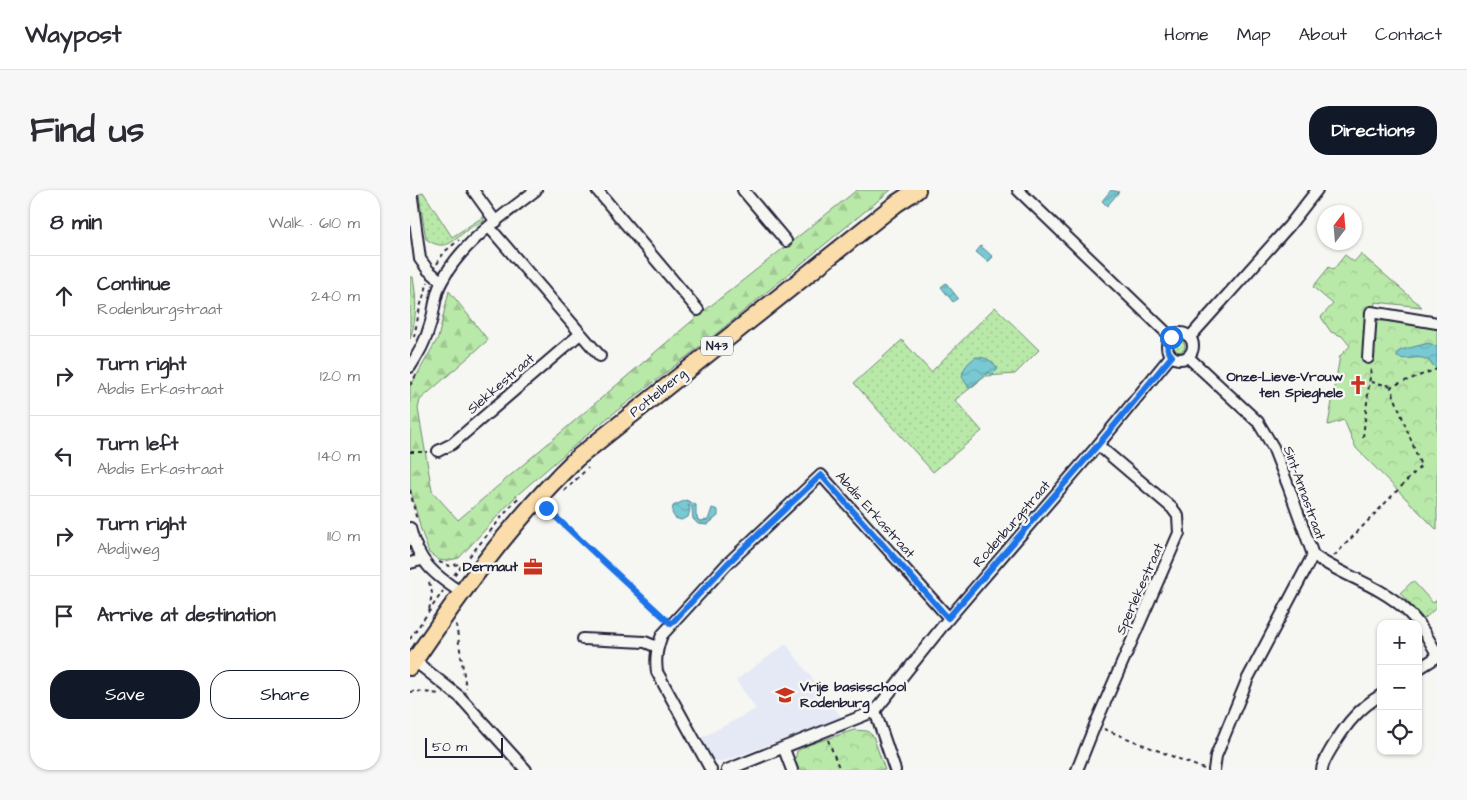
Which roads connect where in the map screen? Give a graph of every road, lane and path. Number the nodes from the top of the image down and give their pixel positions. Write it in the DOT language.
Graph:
graph roads {
  1 [pos="411,190"];
  2 [pos="473,190"];
  3 [pos="536,190"];
  4 [pos="597,190"];
  5 [pos="743,190"];
  6 [pos="909,190"];
  7 [pos="918,190"];
  8 [pos="1018,190"];
  9 [pos="1317,190"];
  10 [pos="897,203"];
  11 [pos="493,225"];
  12 [pos="786,241"];
  13 [pos="432,274"];
  14 [pos="442,281"];
  15 [pos="698,310"];
  16 [pos="1437,323"];
  17 [pos="580,334"];
  18 [pos="1171,337"];
  19 [pos="1190,337"];
  20 [pos="413,341"];
  21 [pos="600,356"];
  22 [pos="1172,356"];
  23 [pos="1188,357"];
  24 [pos="1368,358"];
  25 [pos="410,367"];
  26 [pos="1437,369"];
  27 [pos="1371,382"];
  28 [pos="1392,386"];
  29 [pos="1363,437"];
  30 [pos="1098,445"];
  31 [pos="410,452"];
  32 [pos="438,452"];
  33 [pos="410,490"];
  34 [pos="523,495"];
  35 [pos="543,501"];
  36 [pos="414,527"];
  37 [pos="1313,555"];
  38 [pos="422,560"];
  39 [pos="436,561"];
  40 [pos="410,563"];
  41 [pos="464,563"];
  42 [pos="1326,564"];
  43 [pos="429,581"];
  44 [pos="455,589"];
  45 [pos="429,614"];
  46 [pos="948,618"];
  47 [pos="456,622"];
  48 [pos="671,624"];
  49 [pos="410,639"];
  50 [pos="582,639"];
  51 [pos="657,648"];
  52 [pos="1437,655"];
  53 [pos="411,659"];
  54 [pos="1422,666"];
  55 [pos="467,691"];
  56 [pos="410,692"];
  57 [pos="440,694"];
  58 [pos="1377,697"];
  59 [pos="875,711"];
  60 [pos="1095,725"];
  61 [pos="825,732"];
  62 [pos="784,749"];
  63 [pos="526,770"];
  64 [pos="711,770"];
  65 [pos="727,770"];
  66 [pos="792,770"];
  67 [pos="840,770"];
  68 [pos="895,770"];
  69 [pos="1077,770"];
  70 [pos="1206,770"];
  71 [pos="1214,770"];
  72 [pos="1322,770"];
  1 -- 13 [label="street"];
  2 -- 11 [label="street"];
  3 -- 11 [label="street"];
  4 -- 15 [label="street"];
  5 -- 12 [label="street"];
  6 -- 10 [label="main road, Pottelberg / N43"];
  7 -- 10 [label="main road, Pottelberg / N43"];
  8 -- 18 [label="street"];
  9 -- 19 [label="street"];
  10 -- 35 [label="main road, Pottelberg / N43"];
  11 -- 14 [label="street"];
  11 -- 17 [label="street"];
  13 -- 14 [label="street"];
  13 -- 20 [label="path"];
  14 -- 25 [label="street"];
  16 -- 24 [label="street"];
  17 -- 21 [label="street"];
  17 -- 32 [label="street, Slekkestraat"];
  18 -- 19 [label="street"];
  18 -- 22 [label="street"];
  19 -- 23 [label="street"];
  22 -- 23 [label="street"];
  22 -- 30 [label="street, Rodenburgstraat"];
  23 -- 37 [label="street, Sint-Annastraat"];
  24 -- 27 [label="path"];
  26 -- 28 [label="path"];
  27 -- 28 [label="path"];
  27 -- 29 [label="path"];
  28 -- 42 [label="path"];
  30 -- 46 [label="street, Rodenburgstraat"];
  30 -- 60 [label="street, Sperlekestraat"];
  31 -- 32 [label="path"];
  33 -- 36 [label="path"];
  34 -- 41 [label="path"];
  35 -- 44 [label="main road, Pottelberg / N43"];
  35 -- 48 [label="path"];
  36 -- 38 [label="street"];
  37 -- 42 [label="street"];
  37 -- 71 [label="street, Sint-Annastraat"];
  38 -- 40 [label="street"];
  38 -- 44 [label="street"];
  39 -- 41 [label="path"];
  41 -- 44 [label="path"];
  42 -- 52 [label="street"];
  43 -- 45 [label="path"];
  44 -- 45 [label="path"];
  44 -- 53 [label="main road, N43"];
  45 -- 49 [label="path"];
  46 -- 48 [label="street, Abdis Erkastraat"];
  46 -- 59 [label="street, Rodenburgstraat"];
  47 -- 55 [label="path"];
  48 -- 51 [label="street, Abdis Erkastraat"];
  50 -- 51 [label="street"];
  51 -- 64 [label="street, Abdis Erkastraat"];
  52 -- 54 [label="street"];
  53 -- 63 [label="street"];
  56 -- 57 [label="path"];
  58 -- 72 [label="street"];
  59 -- 61 [label="street"];
  59 -- 68 [label="street"];
  60 -- 69 [label="street, Sperlekestraat"];
  60 -- 70 [label="path"];
  61 -- 62 [label="street"];
  61 -- 67 [label="path"];
  62 -- 65 [label="street"];
  62 -- 66 [label="street"];
}
